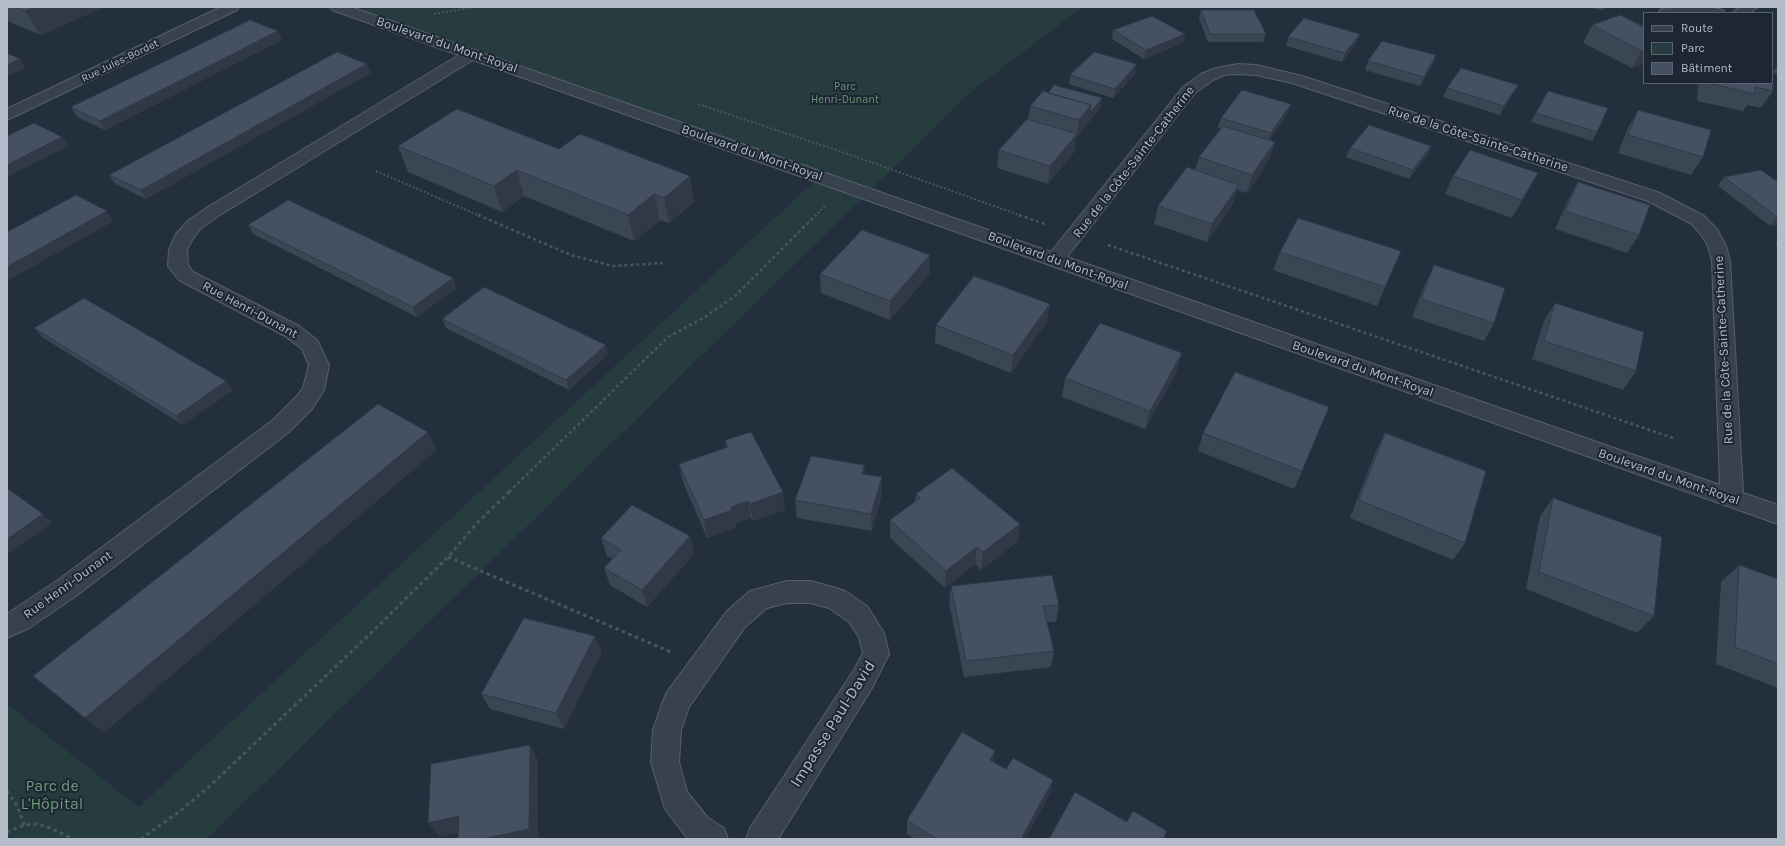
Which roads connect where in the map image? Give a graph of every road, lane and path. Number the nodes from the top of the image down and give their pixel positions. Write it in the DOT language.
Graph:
graph roads {
  1 [pos="232,7"];
  2 [pos="337,7"];
  3 [pos="1751,7"];
  4 [pos="1667,12"];
  5 [pos="1712,12"];
  6 [pos="1741,12"];
  7 [pos="472,54"];
  8 [pos="7,115"];
  9 [pos="376,171"];
  10 [pos="845,186"];
  11 [pos="1108,245"];
  12 [pos="1056,260"];
  13 [pos="663,263"];
  14 [pos="1676,439"];
  15 [pos="1732,499"];
  16 [pos="1778,515"];
  17 [pos="448,557"];
  18 [pos="7,626"];
  19 [pos="703,665"];
  20 [pos="7,791"];
  21 [pos="24,825"];
  22 [pos="7,832"];
  23 [pos="73,839"];
  24 [pos="141,839"];
  25 [pos="713,839"];
  26 [pos="761,839"];
  1 -- 8 [label="street, Rue Jules-Bordet"];
  2 -- 7 [label="street, Boulevard du Mont-Royal"];
  3 -- 6 [label="street"];
  4 -- 5 [label="street"];
  7 -- 10 [label="street, Boulevard du Mont-Royal"];
  7 -- 18 [label="street, Rue Henri-Dunant"];
  9 -- 13 [label="path"];
  10 -- 12 [label="street, Boulevard du Mont-Royal"];
  10 -- 17 [label="path"];
  11 -- 14 [label="path"];
  12 -- 15 [label="street, Boulevard du Mont-Royal"];
  12 -- 15 [label="street, Rue de la Côte-Sainte-Catherine"];
  15 -- 16 [label="street, Boulevard du Mont-Royal"];
  17 -- 19 [label="path"];
  17 -- 24 [label="path"];
  19 -- 25 [label="street, Impasse Paul-David"];
  19 -- 26 [label="street, Impasse Paul-David"];
  20 -- 21 [label="path"];
  21 -- 22 [label="path"];
  21 -- 23 [label="path"];
}
